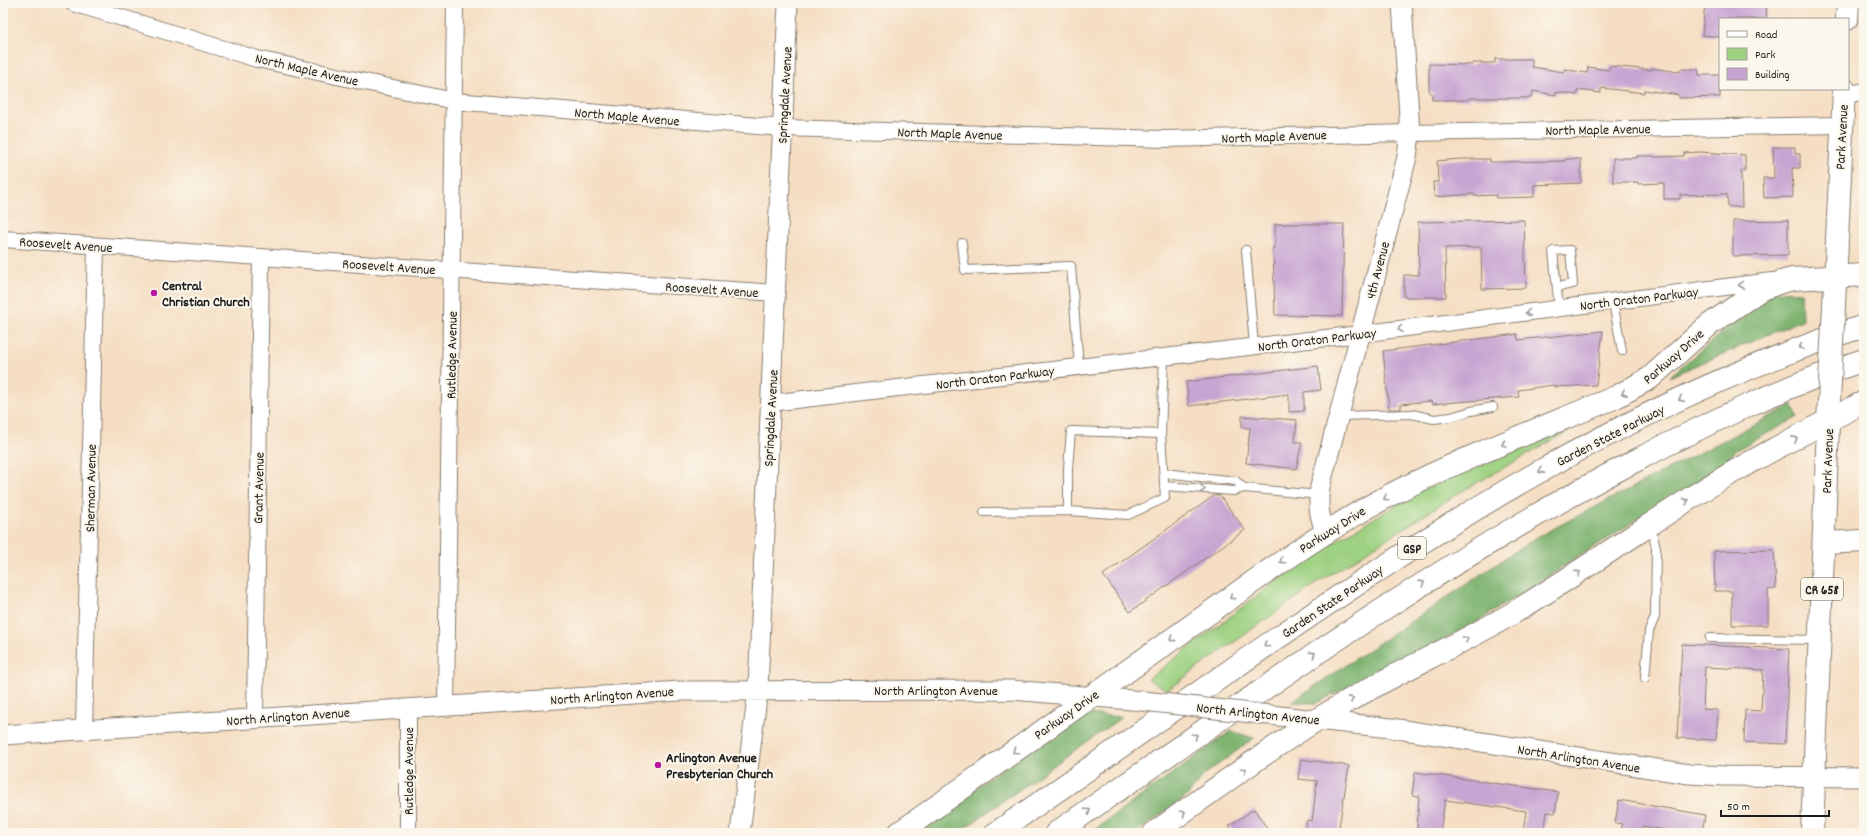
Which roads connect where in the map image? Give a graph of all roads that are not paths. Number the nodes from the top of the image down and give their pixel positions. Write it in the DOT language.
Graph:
graph roads {
  1 [pos="72,3"];
  2 [pos="455,3"];
  3 [pos="788,3"];
  4 [pos="1402,3"];
  5 [pos="1848,3"];
  6 [pos="1847,18"];
  7 [pos="1864,91"];
  8 [pos="1844,93"];
  9 [pos="454,101"];
  10 [pos="1842,125"];
  11 [pos="783,128"];
  12 [pos="1410,133"];
  13 [pos="3,239"];
  14 [pos="962,243"];
  15 [pos="96,246"];
  16 [pos="1246,250"];
  17 [pos="261,257"];
  18 [pos="452,271"];
  19 [pos="1864,275"];
  20 [pos="1835,278"];
  21 [pos="1793,279"];
  22 [pos="1557,287"];
  23 [pos="775,293"];
  24 [pos="1614,302"];
  25 [pos="1559,309"];
  26 [pos="1864,326"];
  27 [pos="1360,334"];
  28 [pos="1254,346"];
  29 [pos="1622,351"];
  30 [pos="1164,357"];
  31 [pos="1864,360"];
  32 [pos="1079,367"];
  33 [pos="1864,402"];
  34 [pos="770,403"];
  35 [pos="1494,407"];
  36 [pos="1829,411"];
  37 [pos="1338,416"];
  38 [pos="1161,434"];
  39 [pos="1164,473"];
  40 [pos="1164,486"];
  41 [pos="1244,488"];
  42 [pos="1319,495"];
  43 [pos="1068,511"];
  44 [pos="984,512"];
  45 [pos="1650,525"];
  46 [pos="1327,532"];
  47 [pos="1864,541"];
  48 [pos="1824,543"];
  49 [pos="1710,638"];
  50 [pos="1820,640"];
  51 [pos="1645,678"];
  52 [pos="758,690"];
  53 [pos="1092,696"];
  54 [pos="446,706"];
  55 [pos="408,709"];
  56 [pos="255,718"];
  57 [pos="1318,719"];
  58 [pos="84,730"];
  59 [pos="3,735"];
  60 [pos="1815,777"];
  61 [pos="1864,777"];
  62 [pos="408,833"];
  63 [pos="740,833"];
  64 [pos="899,833"];
  65 [pos="996,833"];
  66 [pos="1056,833"];
  67 [pos="1154,833"];
  68 [pos="1812,833"];
  1 -- 9 [label="street, North Maple Avenue"];
  2 -- 9 [label="street, Rutledge Avenue"];
  3 -- 11 [label="street, Springdale Avenue"];
  4 -- 12 [label="street, 4th Avenue"];
  5 -- 6 [label="main road"];
  7 -- 8 [label="street"];
  8 -- 10 [label="main road, Park Avenue / CR 658"];
  9 -- 11 [label="street, North Maple Avenue"];
  9 -- 18 [label="street, Rutledge Avenue"];
  10 -- 12 [label="street, North Maple Avenue"];
  10 -- 20 [label="main road, Park Avenue / CR 658"];
  11 -- 12 [label="street, North Maple Avenue"];
  11 -- 23 [label="street, Springdale Avenue"];
  12 -- 27 [label="street, 4th Avenue"];
  13 -- 15 [label="street, Roosevelt Avenue"];
  14 -- 32 [label="lane"];
  15 -- 17 [label="street, Roosevelt Avenue"];
  15 -- 58 [label="street, Sherman Avenue"];
  16 -- 28 [label="lane"];
  17 -- 18 [label="street, Roosevelt Avenue"];
  17 -- 56 [label="street, Grant Avenue"];
  18 -- 23 [label="street, Roosevelt Avenue"];
  18 -- 54 [label="street, Rutledge Avenue"];
  19 -- 20 [label="main road, North Oraton Parkway"];
  20 -- 21 [label="main road, North Oraton Parkway"];
  20 -- 36 [label="main road, Park Avenue / CR 658, bridge"];
  21 -- 24 [label="street, North Oraton Parkway, one-way"];
  21 -- 46 [label="main road, Parkway Drive, one-way"];
  22 -- 22 [label="lane"];
  22 -- 25 [label="lane"];
  23 -- 34 [label="street, Springdale Avenue"];
  24 -- 25 [label="street, North Oraton Parkway"];
  24 -- 29 [label="lane"];
  25 -- 27 [label="street, North Oraton Parkway, one-way"];
  26 -- 65 [label="main road, Garden State Parkway / GSP, one-way"];
  27 -- 28 [label="street, North Oraton Parkway"];
  27 -- 37 [label="street, 4th Avenue"];
  28 -- 30 [label="street, North Oraton Parkway"];
  30 -- 32 [label="street, North Oraton Parkway"];
  30 -- 38 [label="lane"];
  66 -- 31 [label="main road, GSP, one-way"];
  32 -- 34 [label="street, North Oraton Parkway"];
  33 -- 36 [label="main road"];
  34 -- 52 [label="street, Springdale Avenue"];
  35 -- 37 [label="lane"];
  45 -- 36 [label="main road, one-way"];
  36 -- 48 [label="main road, Park Avenue / CR 658"];
  37 -- 42 [label="street, 4th Avenue"];
  38 -- 39 [label="lane"];
  38 -- 43 [label="lane"];
  39 -- 40 [label="lane"];
  39 -- 41 [label="lane"];
  40 -- 41 [label="lane, one-way"];
  40 -- 43 [label="lane"];
  41 -- 42 [label="lane"];
  42 -- 46 [label="street, 4th Avenue"];
  43 -- 44 [label="lane"];
  45 -- 51 [label="lane"];
  57 -- 45 [label="main road, one-way"];
  46 -- 53 [label="main road, Parkway Drive, one-way"];
  47 -- 48 [label="main road"];
  48 -- 50 [label="main road, Park Avenue / CR 658"];
  49 -- 50 [label="lane"];
  50 -- 60 [label="main road, Park Avenue / CR 658"];
  52 -- 53 [label="street, North Arlington Avenue"];
  52 -- 54 [label="street, North Arlington Avenue"];
  52 -- 63 [label="street, Springdale Avenue"];
  53 -- 57 [label="street, North Arlington Avenue, bridge"];
  53 -- 64 [label="main road, Parkway Drive, one-way"];
  54 -- 55 [label="street, North Arlington Avenue"];
  55 -- 56 [label="street, North Arlington Avenue"];
  55 -- 62 [label="street, Rutledge Avenue"];
  56 -- 58 [label="street, North Arlington Avenue"];
  57 -- 60 [label="street, North Arlington Avenue"];
  67 -- 57 [label="main road, one-way"];
  58 -- 59 [label="street, North Arlington Avenue"];
  60 -- 61 [label="street, North Arlington Avenue"];
  60 -- 68 [label="main road, Park Avenue / CR 658"];
}
